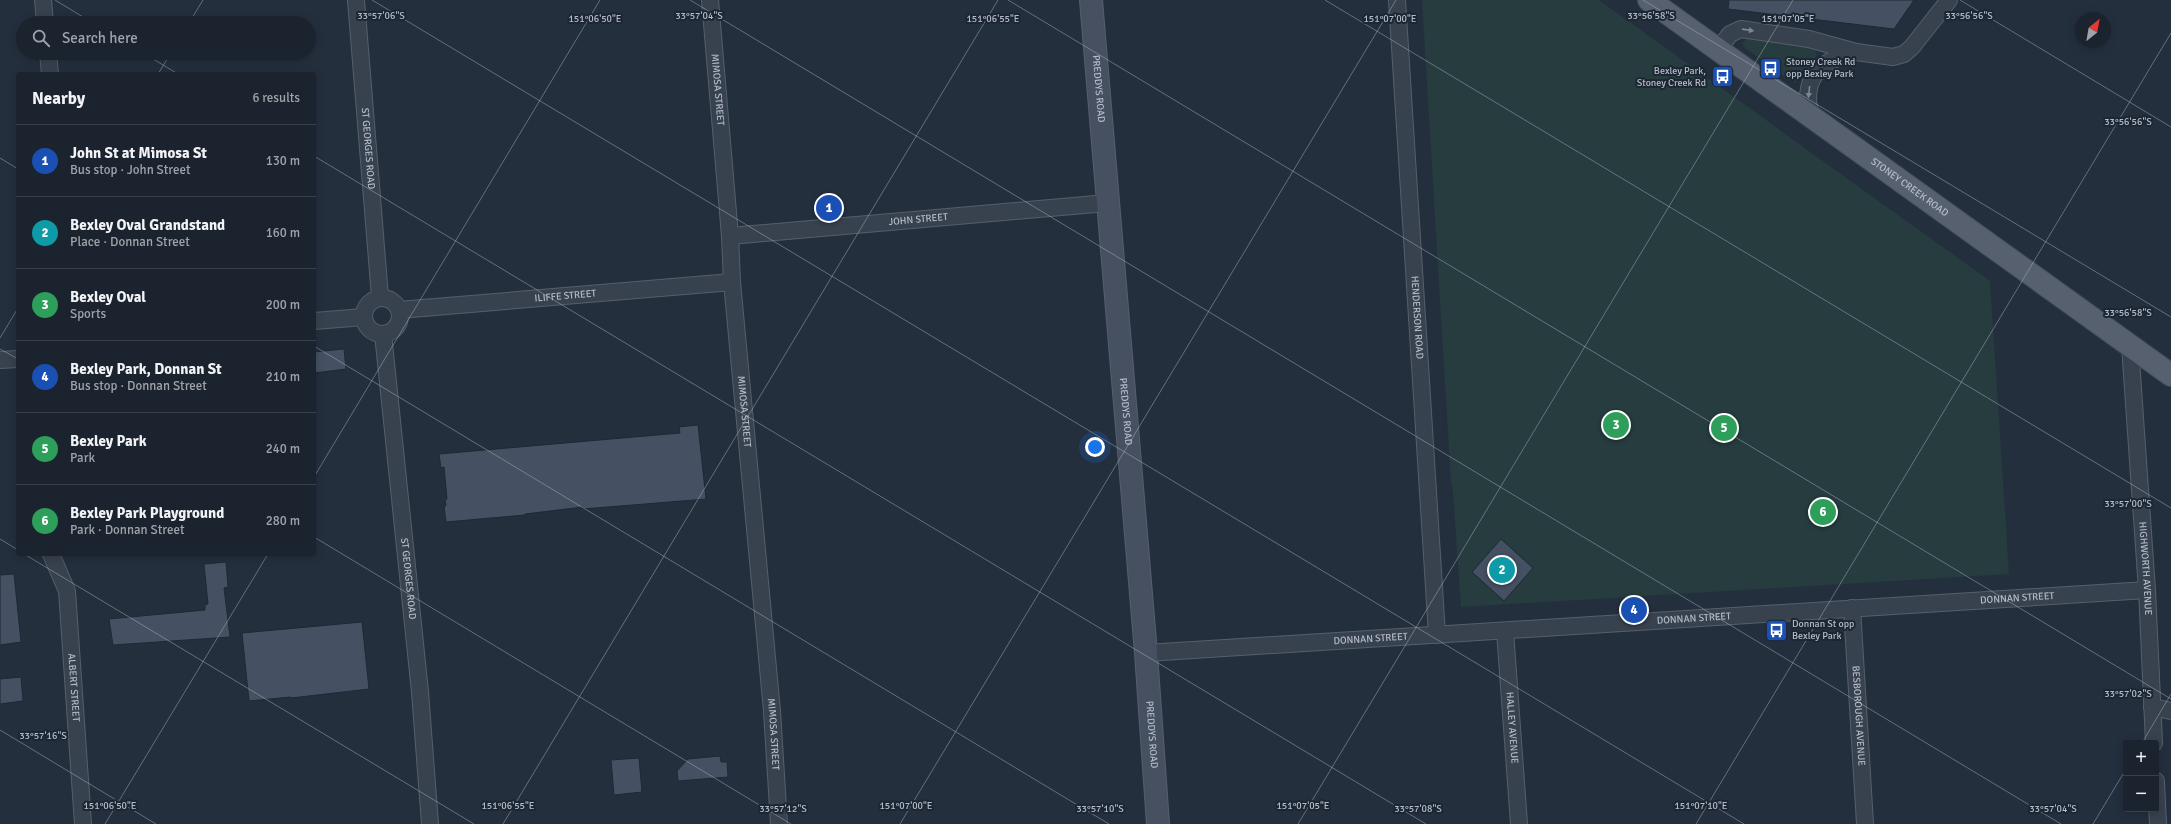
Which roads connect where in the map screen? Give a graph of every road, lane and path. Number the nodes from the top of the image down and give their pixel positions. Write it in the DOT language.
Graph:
graph roads {
  1 [pos="43,0"];
  2 [pos="356,0"];
  3 [pos="710,0"];
  4 [pos="1091,0"];
  5 [pos="1397,0"];
  6 [pos="1649,0"];
  7 [pos="1949,0"];
  8 [pos="44,16"];
  9 [pos="1718,50"];
  10 [pos="1856,52"];
  11 [pos="49,60"];
  12 [pos="50,72"];
  13 [pos="1813,118"];
  14 [pos="1107,203"];
  15 [pos="730,236"];
  16 [pos="732,282"];
  17 [pos="380,297"];
  18 [pos="399,310"];
  19 [pos="364,317"];
  20 [pos="316,321"];
  21 [pos="383,334"];
  22 [pos="2130,346"];
  23 [pos="16,359"];
  24 [pos="0,360"];
  25 [pos="2171,375"];
  26 [pos="52,556"];
  27 [pos="2147,590"];
  28 [pos="1852,608"];
  29 [pos="1505,631"];
  30 [pos="1437,635"];
  31 [pos="1146,653"];
  32 [pos="2152,707"];
  33 [pos="2171,711"];
  34 [pos="2154,740"];
  35 [pos="2157,812"];
  36 [pos="83,824"];
  37 [pos="430,824"];
  38 [pos="779,824"];
  39 [pos="1158,824"];
  40 [pos="1519,824"];
  41 [pos="1865,824"];
  42 [pos="2158,824"];
  1 -- 8 [label="street"];
  2 -- 17 [label="street, ST GEORGES ROAD"];
  3 -- 15 [label="street, MIMOSA STREET"];
  4 -- 14 [label="main road, PREDDYS ROAD"];
  5 -- 30 [label="street, HENDERSON ROAD"];
  6 -- 9 [label="main road, STONEY CREEK ROAD"];
  7 -- 10 [label="street"];
  9 -- 10 [label="street, one-way"];
  9 -- 13 [label="main road, STONEY CREEK ROAD"];
  10 -- 13 [label="street, one-way"];
  11 -- 12 [label="street"];
  13 -- 22 [label="main road, STONEY CREEK ROAD"];
  14 -- 15 [label="street, JOHN STREET"];
  14 -- 31 [label="main road, PREDDYS ROAD"];
  15 -- 16 [label="street, MIMOSA STREET"];
  16 -- 18 [label="street, ILIFFE STREET"];
  16 -- 38 [label="street, MIMOSA STREET"];
  17 -- 18 [label="street"];
  17 -- 19 [label="street"];
  18 -- 21 [label="street"];
  19 -- 20 [label="street"];
  19 -- 21 [label="street"];
  21 -- 37 [label="street, ST GEORGES ROAD"];
  22 -- 25 [label="main road, STONEY CREEK ROAD"];
  22 -- 27 [label="street, HIGHWORTH AVENUE"];
  23 -- 24 [label="street"];
  26 -- 36 [label="street, ALBERT STREET"];
  27 -- 28 [label="street, DONNAN STREET"];
  27 -- 32 [label="street, HIGHWORTH AVENUE"];
  28 -- 29 [label="street, DONNAN STREET"];
  28 -- 41 [label="street, BESBOROUGH AVENUE"];
  29 -- 30 [label="street, DONNAN STREET"];
  29 -- 40 [label="street, HALLEY AVENUE"];
  30 -- 31 [label="street, DONNAN STREET"];
  31 -- 39 [label="main road, PREDDYS ROAD"];
  32 -- 33 [label="street"];
  32 -- 34 [label="street, HIGHWORTH AVENUE"];
  35 -- 42 [label="street"];
}
